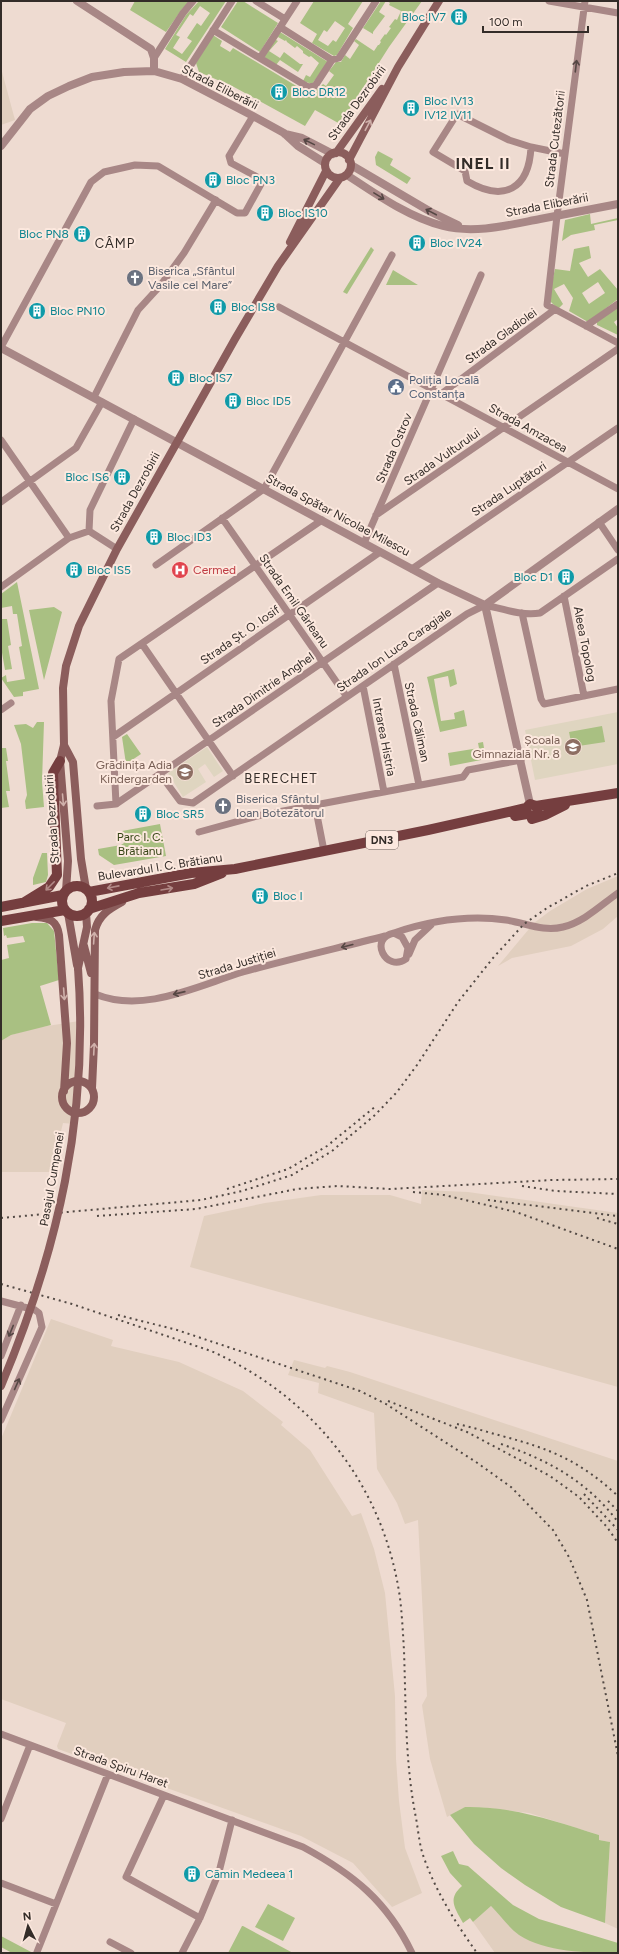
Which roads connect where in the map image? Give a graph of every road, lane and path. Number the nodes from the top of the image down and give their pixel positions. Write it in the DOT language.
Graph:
graph roads {
  1 [pos="193,1"];
  2 [pos="232,1"];
  3 [pos="256,1"];
  4 [pos="297,1"];
  5 [pos="376,1"];
  6 [pos="439,1"];
  7 [pos="549,1"];
  8 [pos="80,2"];
  9 [pos="584,4"];
  10 [pos="618,13"];
  11 [pos="285,19"];
  12 [pos="280,27"];
  13 [pos="213,30"];
  14 [pos="154,58"];
  15 [pos="260,58"];
  16 [pos="332,60"];
  17 [pos="398,67"];
  18 [pos="154,71"];
  19 [pos="182,79"];
  20 [pos="253,116"];
  21 [pos="284,134"];
  22 [pos="1,146"];
  23 [pos="531,147"];
  24 [pos="334,153"];
  25 [pos="565,154"];
  26 [pos="350,162"];
  27 [pos="326,167"];
  28 [pos="343,176"];
  29 [pos="216,200"];
  30 [pos="618,204"];
  31 [pos="557,216"];
  32 [pos="480,229"];
  33 [pos="392,255"];
  34 [pos="278,266"];
  35 [pos="481,275"];
  36 [pos="618,304"];
  37 [pos="279,307"];
  38 [pos="554,310"];
  39 [pos="586,326"];
  40 [pos="344,342"];
  41 [pos="618,343"];
  42 [pos="1,347"];
  43 [pos="618,349"];
  44 [pos="432,389"];
  45 [pos="440,394"];
  46 [pos="94,397"];
  47 [pos="102,402"];
  48 [pos="134,419"];
  49 [pos="504,428"];
  50 [pos="618,428"];
  51 [pos="1,440"];
  52 [pos="176,442"];
  53 [pos="568,462"];
  54 [pos="30,482"];
  55 [pos="264,489"];
  56 [pos="618,489"];
  57 [pos="1,502"];
  58 [pos="618,509"];
  59 [pos="376,515"];
  60 [pos="222,518"];
  61 [pos="322,520"];
  62 [pos="599,522"];
  63 [pos="89,531"];
  64 [pos="69,538"];
  65 [pos="364,543"];
  66 [pos="117,549"];
  67 [pos="618,550"];
  68 [pos="380,552"];
  69 [pos="618,559"];
  70 [pos="156,565"];
  71 [pos="255,566"];
  72 [pos="412,569"];
  73 [pos="438,583"];
  74 [pos="1,587"];
  75 [pos="564,596"];
  76 [pos="485,605"];
  77 [pos="522,613"];
  78 [pos="290,614"];
  79 [pos="142,644"];
  80 [pos="323,662"];
  81 [pos="394,664"];
  82 [pos="362,686"];
  83 [pos="618,689"];
  84 [pos="176,694"];
  85 [pos="584,696"];
  86 [pos="347,697"];
  87 [pos="11,703"];
  88 [pos="1,710"];
  89 [pos="113,737"];
  90 [pos="209,741"];
  91 [pos="64,745"];
  92 [pos="521,760"];
  93 [pos="60,761"];
  94 [pos="160,774"];
  95 [pos="233,776"];
  96 [pos="419,785"];
  97 [pos="384,792"];
  98 [pos="616,793"];
  99 [pos="116,804"];
  100 [pos="315,805"];
  101 [pos="565,805"];
  102 [pos="97,806"];
  103 [pos="531,809"];
  104 [pos="497,819"];
  105 [pos="440,828"];
  106 [pos="199,832"];
  107 [pos="324,851"];
  108 [pos="234,869"];
  109 [pos="87,891"];
  110 [pos="65,893"];
  111 [pos="139,893"];
  112 [pos="618,893"];
  113 [pos="23,903"];
  114 [pos="1,907"];
  115 [pos="88,911"];
  116 [pos="66,912"];
  117 [pos="26,917"];
  118 [pos="1,921"];
  119 [pos="432,924"];
  120 [pos="69,929"];
  121 [pos="394,933"];
  122 [pos="385,936"];
  123 [pos="84,941"];
  124 [pos="62,955"];
  125 [pos="408,956"];
  126 [pos="78,968"];
  127 [pos="94,977"];
  128 [pos="95,994"];
  129 [pos="92,1088"];
  130 [pos="64,1091"];
  131 [pos="1,1301"];
  132 [pos="21,1305"];
  133 [pos="1,1356"];
  134 [pos="1,1386"];
  135 [pos="1,1420"];
  136 [pos="1,1734"];
  137 [pos="30,1745"];
  138 [pos="108,1774"];
  139 [pos="164,1795"];
  140 [pos="1,1819"];
  141 [pos="232,1820"];
  142 [pos="1,1883"];
  143 [pos="56,1904"];
  144 [pos="200,1918"];
  145 [pos="110,1942"];
  146 [pos="37,1952"];
  147 [pos="131,1953"];
  148 [pos="182,1953"];
  149 [pos="412,1953"];
  1 -- 14 [label="street"];
  2 -- 13 [label="street"];
  3 -- 11 [label="street"];
  4 -- 11 [label="street"];
  5 -- 16 [label="street"];
  6 -- 17 [label="main road, Strada Dezrobirii"];
  7 -- 9 [label="street"];
  8 -- 14 [label="street"];
  9 -- 10 [label="street"];
  25 -- 9 [label="street, Strada Cutezătorii, one-way"];
  11 -- 12 [label="street"];
  12 -- 15 [label="street"];
  12 -- 16 [label="street"];
  13 -- 15 [label="street"];
  13 -- 19 [label="street"];
  14 -- 18 [label="street"];
  15 -- 16 [label="street"];
  17 -- 24 [label="main road, Strada Dezrobirii"];
  26 -- 17 [label="main road, Strada Dezrobirii, one-way"];
  18 -- 19 [label="street, Strada Eliberării"];
  18 -- 22 [label="street, Strada Eliberării"];
  19 -- 20 [label="street, Strada Eliberării"];
  20 -- 21 [label="street, Strada Eliberării"];
  20 -- 29 [label="street, Strada Spătar Nicolae Milescu"];
  24 -- 21 [label="street, Strada Eliberării, one-way"];
  21 -- 27 [label="street, Strada Eliberării"];
  23 -- 23 [label="street"];
  23 -- 25 [label="street"];
  24 -- 26 [label="main road, Strada Dezrobirii"];
  24 -- 27 [label="main road, Strada Dezrobirii"];
  25 -- 31 [label="street, Strada Cutezătorii"];
  26 -- 28 [label="main road, Strada Dezrobirii"];
  32 -- 26 [label="street, Strada Eliberării, one-way"];
  27 -- 28 [label="main road"];
  27 -- 34 [label="main road, Strada Dezrobirii"];
  28 -- 32 [label="street, Strada Eliberării, one-way"];
  28 -- 34 [label="main road, Strada Dezrobirii"];
  29 -- 42 [label="street, Strada Spătar Nicolae Milescu"];
  29 -- 46 [label="street"];
  30 -- 31 [label="street, Strada Eliberării"];
  31 -- 32 [label="street, Strada Eliberării"];
  31 -- 38 [label="street, Strada Cutezătorii"];
  33 -- 40 [label="street"];
  34 -- 52 [label="main road, Strada Dezrobirii"];
  35 -- 44 [label="street, Strada Ostrov"];
  36 -- 39 [label="street"];
  37 -- 40 [label="street, Strada Amzacea"];
  38 -- 39 [label="street"];
  38 -- 45 [label="street, Strada Gladiolei"];
  39 -- 41 [label="street"];
  40 -- 44 [label="street, Strada Amzacea"];
  40 -- 55 [label="street"];
  42 -- 46 [label="street, Strada Spătar Nicolae Milescu"];
  43 -- 49 [label="street, Strada Vulturului"];
  44 -- 45 [label="street, Strada Amzacea"];
  44 -- 59 [label="street, Strada Ostrov"];
  45 -- 49 [label="street, Strada Amzacea"];
  46 -- 47 [label="street, Strada Spătar Nicolae Milescu"];
  47 -- 48 [label="street, Strada Spătar Nicolae Milescu"];
  47 -- 54 [label="street"];
  48 -- 52 [label="street, Strada Spătar Nicolae Milescu"];
  48 -- 63 [label="street"];
  49 -- 53 [label="street, Strada Amzacea"];
  49 -- 59 [label="street, Strada Vulturului"];
  50 -- 53 [label="street, Strada Luptători"];
  51 -- 54 [label="street"];
  52 -- 55 [label="street, Strada Spătar Nicolae Milescu"];
  52 -- 66 [label="main road, Strada Dezrobirii"];
  53 -- 56 [label="street, Strada Amzacea"];
  53 -- 72 [label="street, Strada Luptători"];
  54 -- 57 [label="street"];
  54 -- 64 [label="street"];
  55 -- 60 [label="street"];
  55 -- 61 [label="street, Strada Spătar Nicolae Milescu"];
  58 -- 62 [label="street, Strada Ion Luca Caragiale"];
  59 -- 65 [label="street, Strada Ostrov"];
  60 -- 70 [label="street"];
  60 -- 71 [label="street, Strada Emil Gârleanu"];
  61 -- 65 [label="street, Strada Spătar Nicolae Milescu"];
  61 -- 71 [label="street"];
  62 -- 67 [label="street"];
  62 -- 76 [label="street, Strada Ion Luca Caragiale"];
  63 -- 64 [label="street"];
  63 -- 66 [label="street"];
  64 -- 74 [label="street"];
  65 -- 68 [label="street, Strada Spătar Nicolae Milescu"];
  66 -- 91 [label="main road, Strada Dezrobirii"];
  68 -- 72 [label="street, Strada Spătar Nicolae Milescu"];
  68 -- 78 [label="street, Strada Șt. O. Iosif"];
  69 -- 75 [label="street, Aleea Topolog"];
  71 -- 78 [label="street, Strada Emil Gârleanu"];
  71 -- 79 [label="street"];
  72 -- 73 [label="street, Strada Spătar Nicolae Milescu"];
  73 -- 76 [label="street, Strada Spătar Nicolae Milescu"];
  73 -- 80 [label="street, Strada Dimitrie Anghel"];
  75 -- 77 [label="street, Aleea Topolog"];
  75 -- 85 [label="street, Aleea Topolog"];
  76 -- 77 [label="street, Aleea Topolog"];
  76 -- 81 [label="street, Strada Ion Luca Caragiale"];
  76 -- 92 [label="street"];
  77 -- 85 [label="street, Aleea Topolog"];
  78 -- 80 [label="street, Strada Emil Gârleanu"];
  78 -- 84 [label="street, Strada Șt. O. Iosif"];
  79 -- 84 [label="street"];
  79 -- 89 [label="street"];
  80 -- 86 [label="street, Strada Emil Gârleanu"];
  80 -- 90 [label="street, Strada Dimitrie Anghel"];
  81 -- 82 [label="street, Strada Ion Luca Caragiale"];
  81 -- 96 [label="street, Strada Căliman"];
  82 -- 86 [label="street, Strada Ion Luca Caragiale"];
  82 -- 97 [label="street, Intrarea Histria"];
  83 -- 85 [label="street, Aleea Topolog"];
  84 -- 89 [label="street, Strada Șt. O. Iosif"];
  84 -- 90 [label="street"];
  86 -- 95 [label="street, Strada Ion Luca Caragiale"];
  87 -- 88 [label="street"];
  89 -- 99 [label="street"];
  90 -- 94 [label="street, Strada Dimitrie Anghel"];
  90 -- 95 [label="street"];
  91 -- 93 [label="main road, Strada Dezrobirii"];
  91 -- 109 [label="main road, Strada Dezrobirii"];
  92 -- 96 [label="street"];
  92 -- 103 [label="street"];
  93 -- 110 [label="main road, Strada Dezrobirii, one-way"];
  93 -- 113 [label="main road, one-way"];
  94 -- 95 [label="street, Strada Ion Luca Caragiale"];
  94 -- 99 [label="street, Strada Dimitrie Anghel"];
  96 -- 97 [label="street"];
  97 -- 100 [label="street"];
  98 -- 101 [label="main road, Bulevardul I. C. Brătianu / DN3"];
  98 -- 103 [label="main road, Bulevardul I. C. Brătianu / DN3"];
  99 -- 102 [label="street, Strada Dimitrie Anghel"];
  100 -- 106 [label="street"];
  100 -- 107 [label="street"];
  101 -- 103 [label="main road, Bulevardul I. C. Brătianu / DN3"];
  101 -- 104 [label="main road"];
  103 -- 104 [label="main road, Bulevardul I. C. Brătianu / DN3"];
  103 -- 105 [label="main road, Bulevardul I. C. Brătianu / DN3"];
  104 -- 105 [label="main road, Bulevardul I. C. Brătianu / DN3"];
  105 -- 107 [label="main road, Bulevardul I. C. Brătianu / DN3"];
  107 -- 108 [label="main road, Bulevardul I. C. Brătianu / DN3"];
  108 -- 109 [label="main road, Bulevardul I. C. Brătianu / DN3, one-way"];
  111 -- 108 [label="main road, Bulevardul I. C. Brătianu / DN3, one-way"];
  109 -- 110 [label="main road, DN3"];
  109 -- 115 [label="main road"];
  110 -- 113 [label="main road, DN3"];
  110 -- 116 [label="main road"];
  111 -- 115 [label="main road, Bulevardul I. C. Brătianu / DN3"];
  127 -- 111 [label="main road, one-way"];
  112 -- 119 [label="street"];
  113 -- 114 [label="main road, DN3"];
  115 -- 116 [label="main road, DN3"];
  115 -- 123 [label="main road"];
  116 -- 117 [label="main road, DN3"];
  116 -- 120 [label="main road"];
  117 -- 118 [label="main road, DN3"];
  117 -- 124 [label="main road"];
  119 -- 121 [label="street"];
  119 -- 125 [label="street"];
  120 -- 124 [label="main road"];
  120 -- 126 [label="main road"];
  121 -- 122 [label="street"];
  121 -- 125 [label="street"];
  122 -- 125 [label="street"];
  122 -- 128 [label="street, Strada Justiției, one-way"];
  123 -- 126 [label="main road"];
  123 -- 127 [label="main road"];
  124 -- 130 [label="main road, one-way"];
  126 -- 134 [label="main road, Pasajul Cumpenei, bridge"];
  127 -- 128 [label="main road"];
  129 -- 128 [label="main road, one-way"];
  129 -- 130 [label="main road"];
  129 -- 130 [label="main road"];
  131 -- 132 [label="street"];
  132 -- 133 [label="street, one-way"];
  135 -- 132 [label="street, one-way"];
  136 -- 137 [label="street, Strada Spiru Haret"];
  137 -- 138 [label="street, Strada Spiru Haret"];
  137 -- 140 [label="street"];
  138 -- 139 [label="street, Strada Spiru Haret"];
  138 -- 143 [label="street"];
  139 -- 141 [label="street, Strada Spiru Haret"];
  139 -- 144 [label="street"];
  141 -- 144 [label="street"];
  141 -- 149 [label="street, Strada Spiru Haret"];
  142 -- 143 [label="street"];
  143 -- 146 [label="street"];
  144 -- 148 [label="street"];
  145 -- 147 [label="street"];
}
